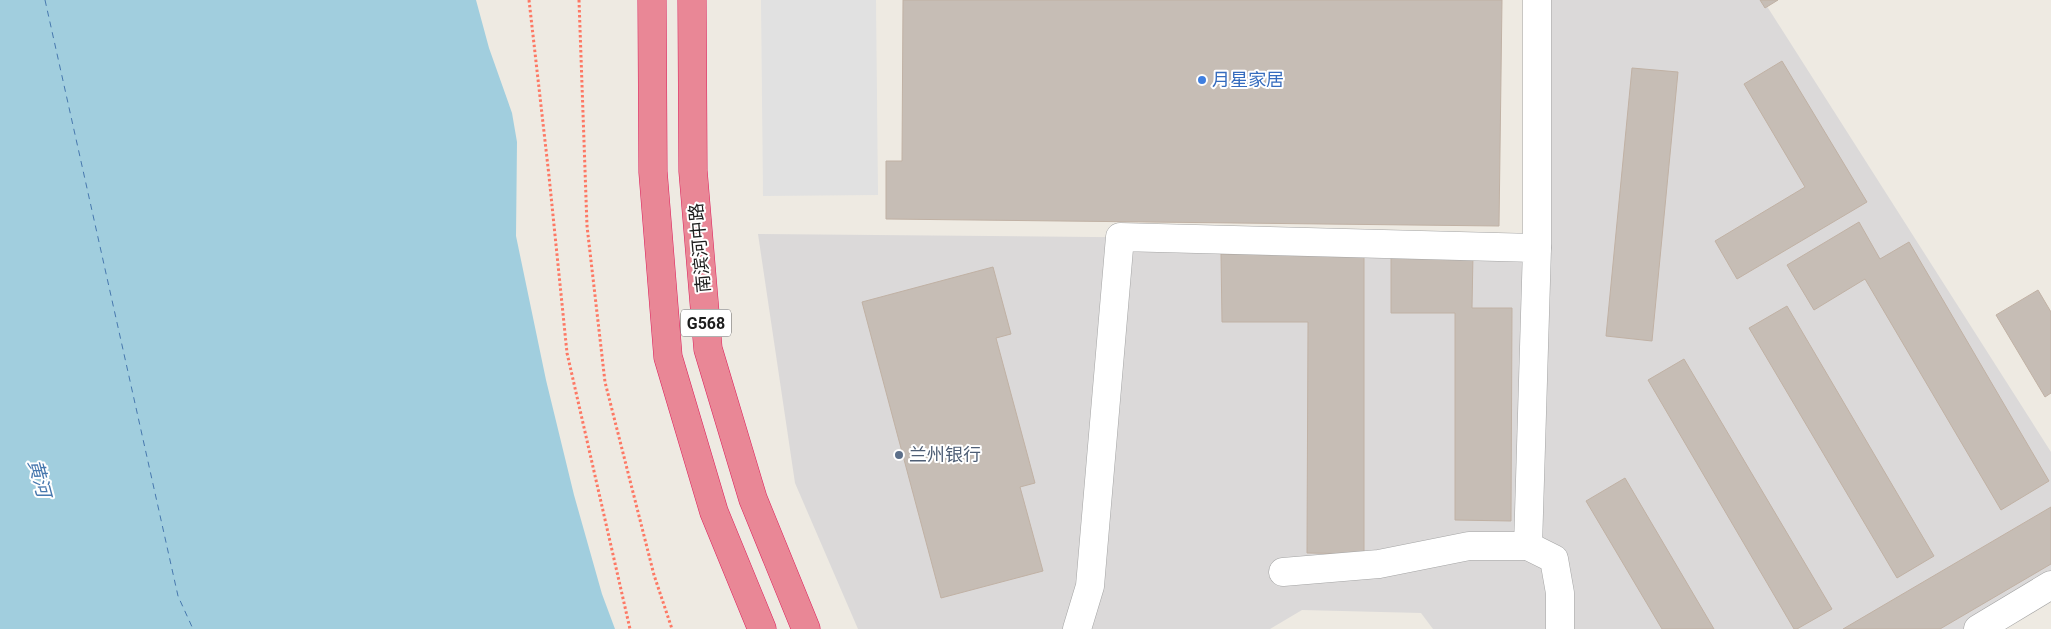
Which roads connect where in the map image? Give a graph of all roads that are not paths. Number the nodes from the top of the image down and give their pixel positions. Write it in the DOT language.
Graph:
graph roads {
  1 [pos="692,0"];
  2 [pos="1537,0"];
  3 [pos="650,3"];
  4 [pos="1537,248"];
  5 [pos="1528,546"];
  6 [pos="1283,572"];
  7 [pos="2051,585"];
  8 [pos="762,629"];
  9 [pos="806,629"];
  10 [pos="1077,629"];
  11 [pos="1560,629"];
  12 [pos="1978,629"];
  1 -- 9 [label="highway, 南滨河中路 / G568"];
  2 -- 4 [label="street"];
  3 -- 8 [label="highway, G568"];
  4 -- 5 [label="street"];
  4 -- 10 [label="street"];
  5 -- 6 [label="street"];
  5 -- 11 [label="street"];
  7 -- 12 [label="street"];
}
